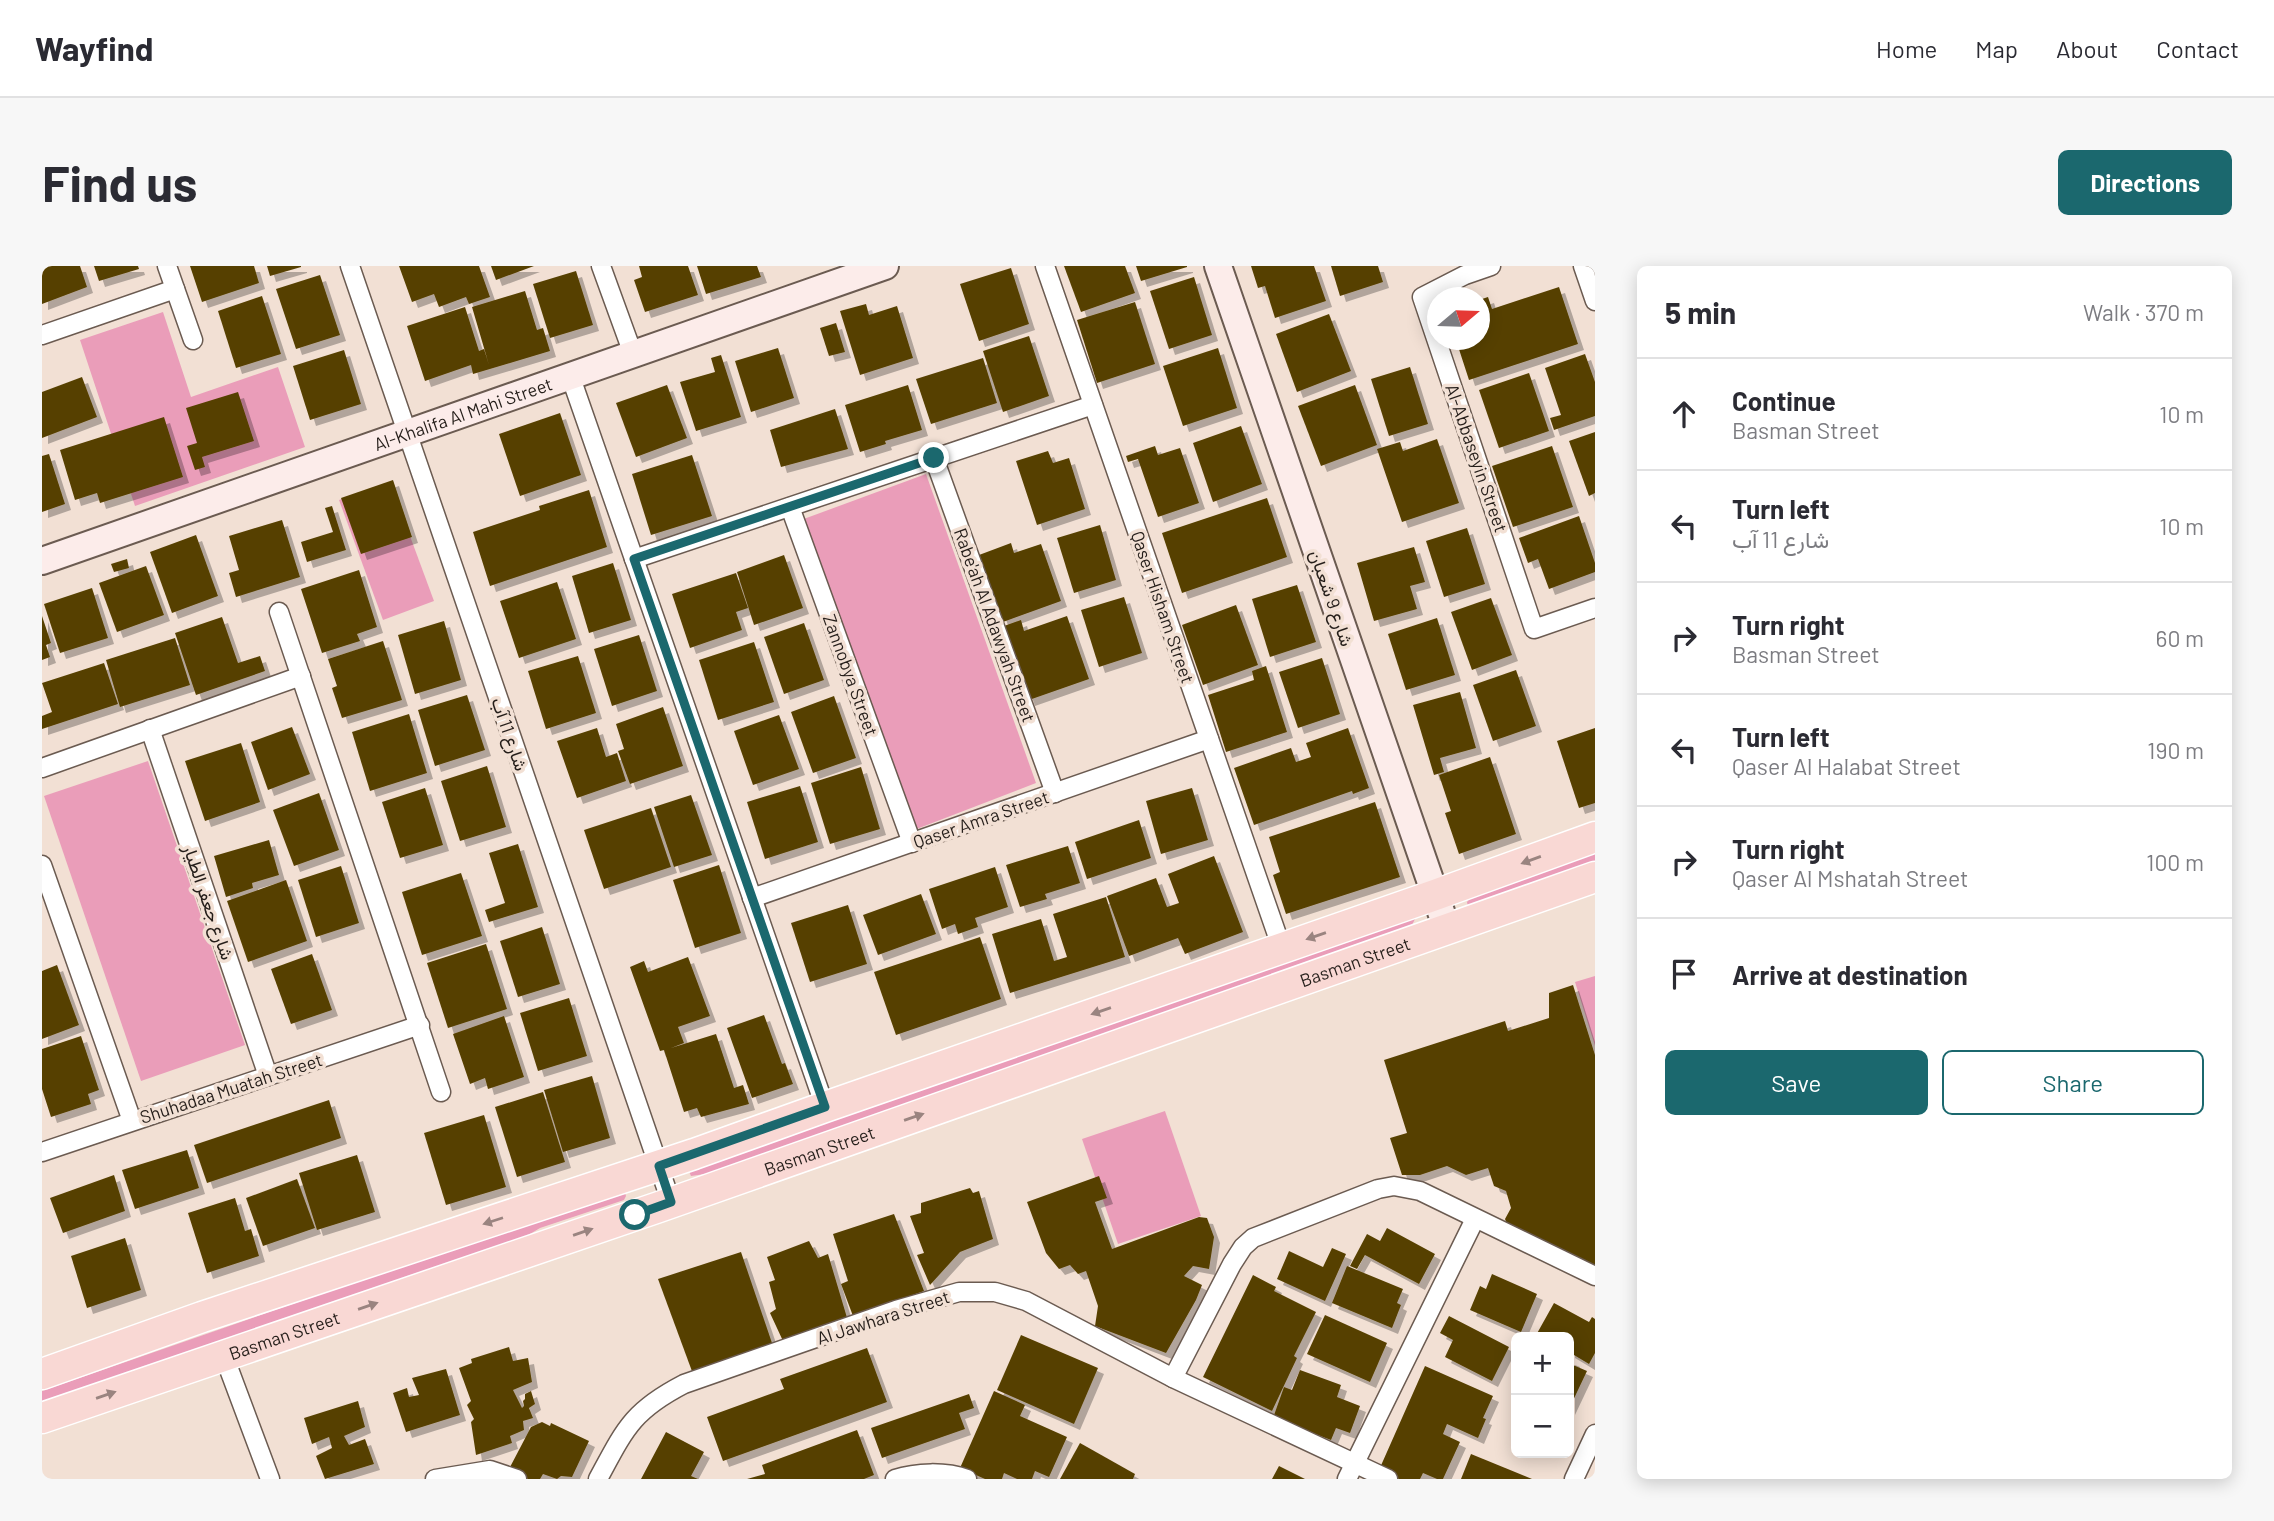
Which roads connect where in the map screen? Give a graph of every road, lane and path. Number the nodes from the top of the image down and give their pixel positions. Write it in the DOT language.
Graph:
graph roads {
  1 [pos="167,266"];
  2 [pos="350,266"];
  3 [pos="601,266"];
  4 [pos="886,266"];
  5 [pos="1045,266"];
  6 [pos="1218,266"];
  7 [pos="1491,266"];
  8 [pos="1583,266"];
  9 [pos="175,289"];
  10 [pos="1595,301"];
  11 [pos="42,335"];
  12 [pos="193,340"];
  13 [pos="633,354"];
  14 [pos="570,375"];
  15 [pos="1093,405"];
  16 [pos="406,433"];
  17 [pos="934,458"];
  18 [pos="790,507"];
  19 [pos="634,559"];
  20 [pos="42,561"];
  21 [pos="1595,608"];
  22 [pos="279,612"];
  23 [pos="301,676"];
  24 [pos="150,729"];
  25 [pos="1209,739"];
  26 [pos="42,768"];
  27 [pos="1055,793"];
  28 [pos="1595,837"];
  29 [pos="912,843"];
  30 [pos="42,865"];
  31 [pos="1595,877"];
  32 [pos="1435,895"];
  33 [pos="752,898"];
  34 [pos="1447,929"];
  35 [pos="1282,948"];
  36 [pos="420,1025"];
  37 [pos="268,1076"];
  38 [pos="441,1092"];
  39 [pos="825,1107"];
  40 [pos="132,1121"];
  41 [pos="42,1152"];
  42 [pos="659,1166"];
  43 [pos="671,1202"];
  44 [pos="1475,1219"];
  45 [pos="1595,1276"];
  46 [pos="224,1356"];
  47 [pos="42,1374"];
  48 [pos="1173,1378"];
  49 [pos="42,1418"];
  50 [pos="1595,1434"];
  51 [pos="1351,1471"];
  52 [pos="270,1479"];
  53 [pos="435,1479"];
  54 [pos="517,1479"];
  55 [pos="598,1479"];
  56 [pos="895,1479"];
  57 [pos="967,1479"];
  58 [pos="1388,1479"];
  59 [pos="1574,1479"];
  1 -- 9 [label="street"];
  2 -- 16 [label="street, شارع 11 آب"];
  3 -- 13 [label="street"];
  4 -- 13 [label="street, Al-Khalifa Al Mahi Street"];
  5 -- 15 [label="street, Qaser Hisham Street"];
  6 -- 32 [label="street, شارع 9 شعبان"];
  7 -- 21 [label="street, Al-Abbaseyin Street"];
  8 -- 10 [label="street"];
  9 -- 11 [label="street"];
  9 -- 12 [label="street"];
  13 -- 14 [label="street, Al-Khalifa Al Mahi Street"];
  14 -- 16 [label="street, Al-Khalifa Al Mahi Street"];
  14 -- 19 [label="street"];
  15 -- 17 [label="street"];
  15 -- 25 [label="street, Qaser Hisham Street"];
  16 -- 20 [label="street, Al-Khalifa Al Mahi Street"];
  16 -- 42 [label="street, شارع 11 آب"];
  17 -- 18 [label="street"];
  17 -- 27 [label="street, Rabe'ah Al Adawyah Street"];
  18 -- 19 [label="street"];
  18 -- 29 [label="street, Zannobya Street"];
  19 -- 33 [label="street"];
  22 -- 23 [label="street"];
  23 -- 24 [label="street"];
  23 -- 36 [label="street"];
  24 -- 26 [label="street"];
  24 -- 37 [label="street, شارع جعفر الطيار"];
  25 -- 27 [label="street, Qaser Amra Street"];
  25 -- 35 [label="street, Qaser Hisham Street"];
  27 -- 29 [label="street, Qaser Amra Street"];
  28 -- 32 [label="main road, Basman Street, one-way"];
  29 -- 33 [label="street, Qaser Amra Street"];
  30 -- 40 [label="street"];
  31 -- 34 [label="main road, Basman Street"];
  32 -- 34 [label="street, شارع 9 شعبان"];
  32 -- 35 [label="main road, Basman Street, one-way"];
  33 -- 39 [label="street"];
  43 -- 34 [label="main road, Basman Street, one-way"];
  35 -- 39 [label="main road, Basman Street, one-way"];
  36 -- 37 [label="street, Shuhadaa Muatah Street"];
  36 -- 38 [label="street"];
  37 -- 40 [label="street, Shuhadaa Muatah Street"];
  39 -- 42 [label="main road, Basman Street"];
  40 -- 41 [label="street, Shuhadaa Muatah Street"];
  42 -- 43 [label="street, شارع 11 آب"];
  42 -- 47 [label="main road, Basman Street, one-way"];
  46 -- 43 [label="main road, Basman Street, one-way"];
  44 -- 45 [label="street"];
  44 -- 48 [label="street"];
  44 -- 51 [label="street"];
  49 -- 46 [label="main road, Basman Street, one-way"];
  46 -- 52 [label="street"];
  48 -- 51 [label="street, Al Jawhara Street"];
  48 -- 55 [label="street, Al Jawhara Street"];
  50 -- 59 [label="street"];
  51 -- 58 [label="street, Al Jawhara Street"];
  53 -- 54 [label="street"];
  56 -- 57 [label="street"];
}
